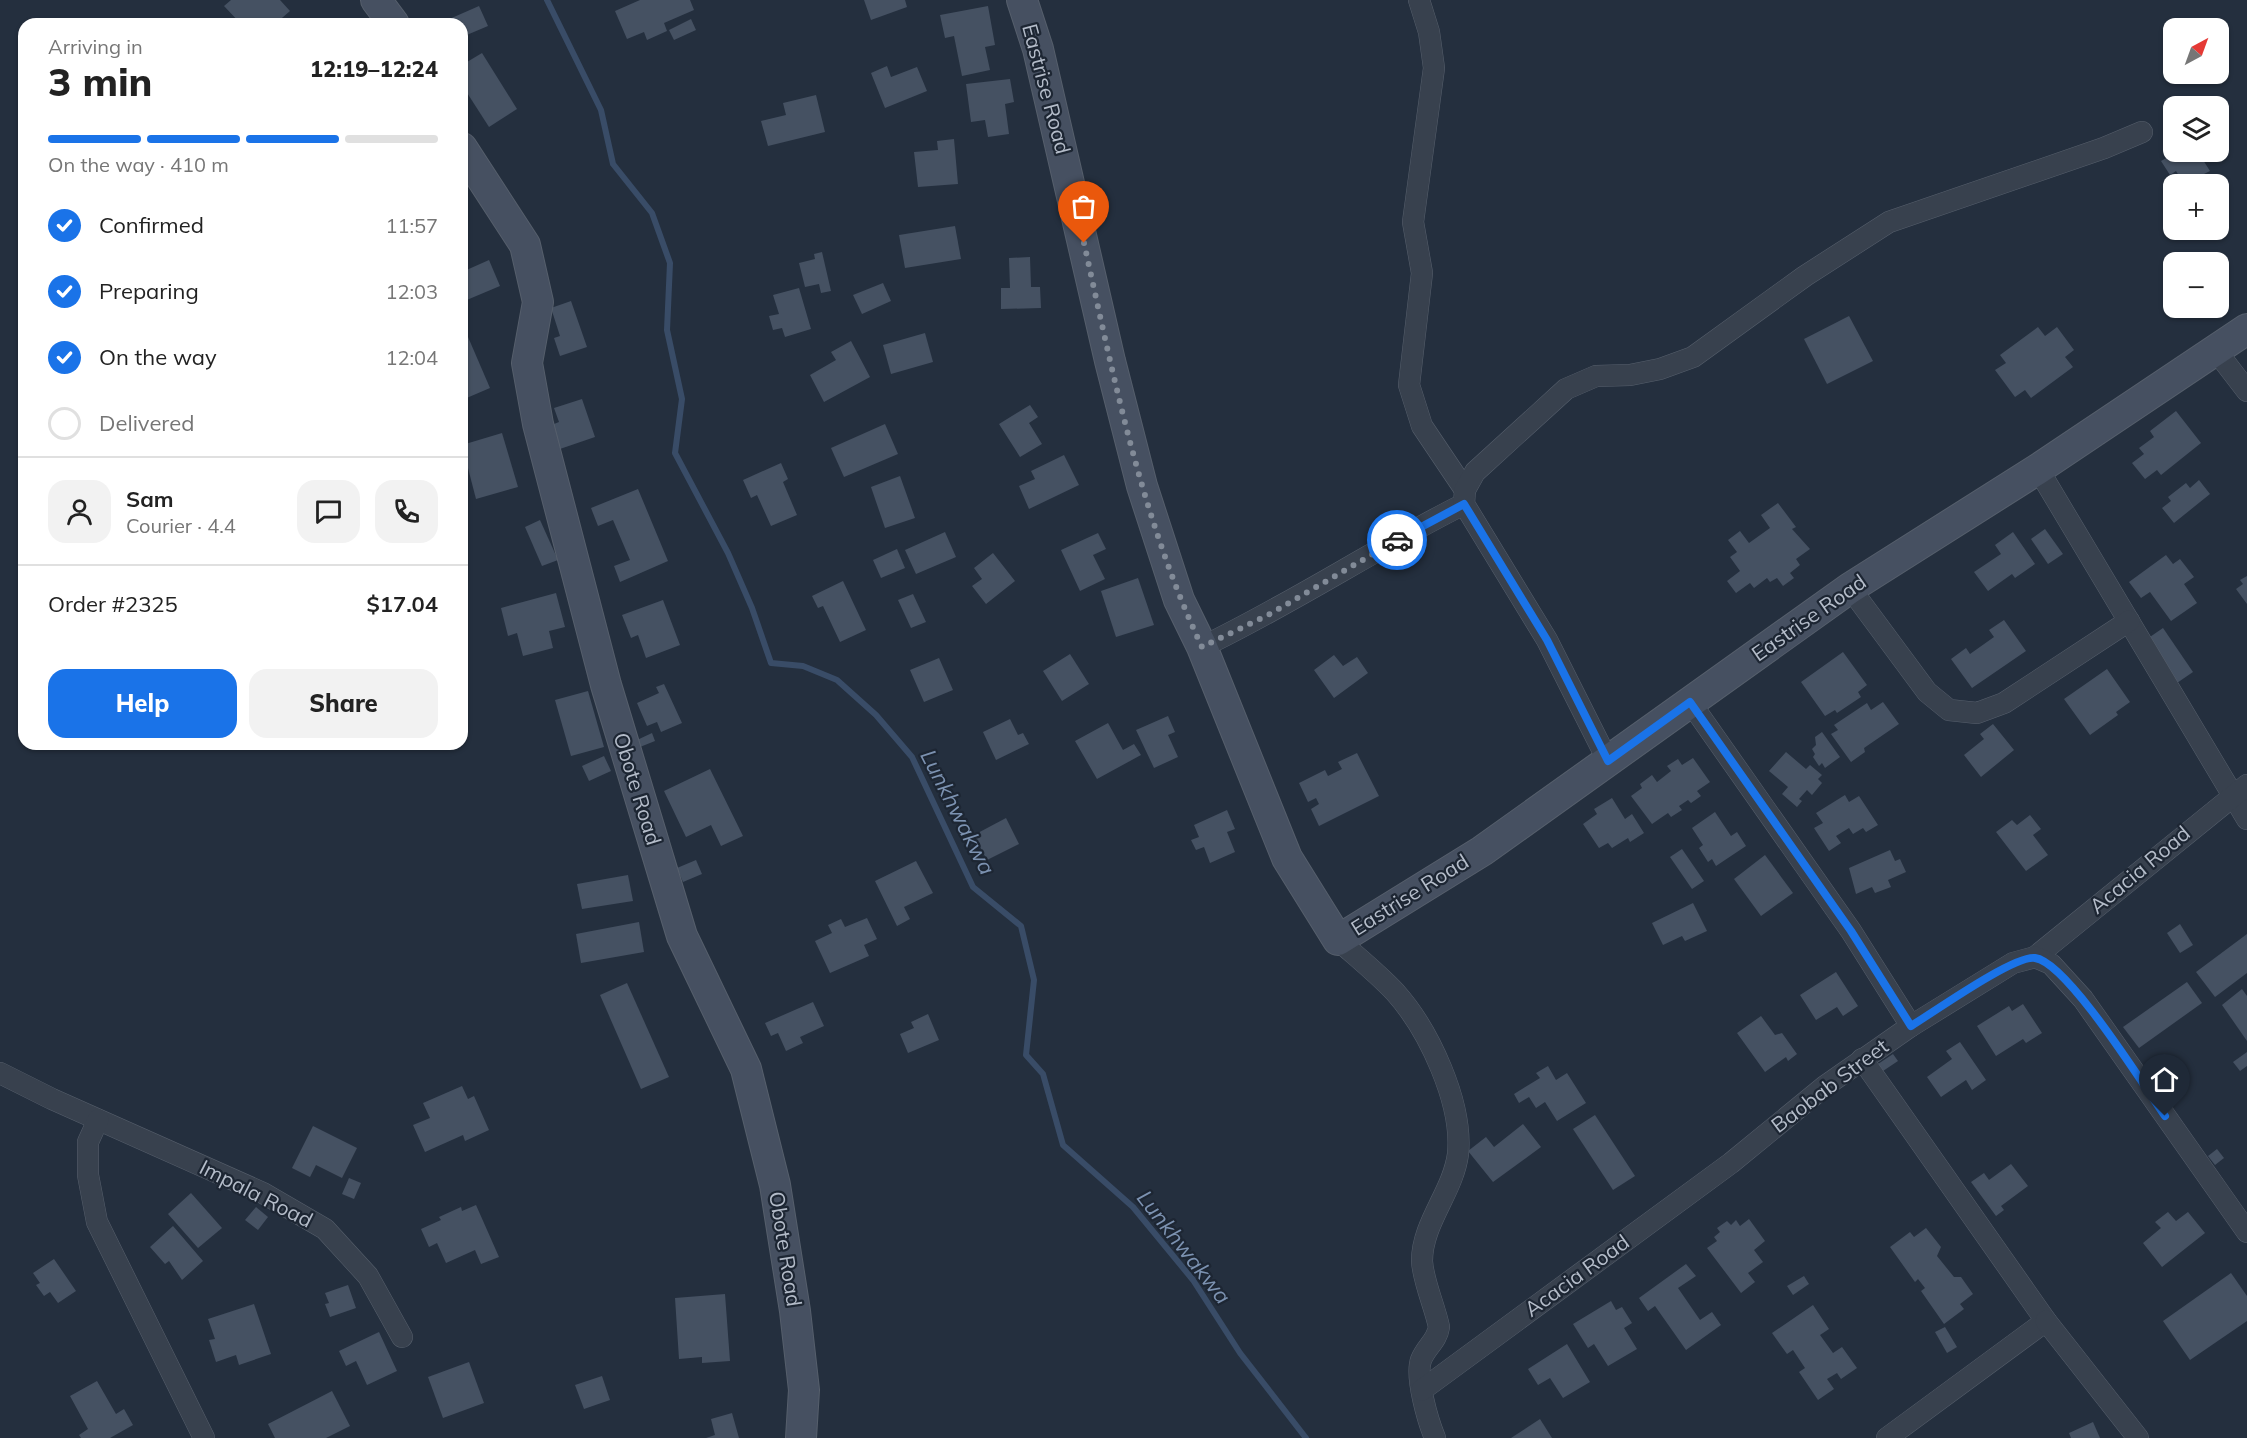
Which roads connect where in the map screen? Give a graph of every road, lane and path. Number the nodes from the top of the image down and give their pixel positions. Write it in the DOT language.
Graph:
graph roads {
  1 [pos="376,0"];
  2 [pos="1022,0"];
  3 [pos="1419,0"];
  4 [pos="390,18"];
  5 [pos="2142,132"];
  6 [pos="468,157"];
  7 [pos="2247,329"];
  8 [pos="2217,352"];
  9 [pos="2247,391"];
  10 [pos="2038,469"];
  11 [pos="1464,497"];
  12 [pos="1850,588"];
  13 [pos="2129,621"];
  14 [pos="1202,647"];
  15 [pos="1690,702"];
  16 [pos="1608,761"];
  17 [pos="2239,790"];
  18 [pos="2247,819"];
  19 [pos="1338,940"];
  20 [pos="2034,957"];
  21 [pos="1911,1026"];
  22 [pos="1862,1059"];
  23 [pos="0,1072"];
  24 [pos="98,1120"];
  25 [pos="1731,1163"];
  26 [pos="2247,1232"];
  27 [pos="2046,1321"];
  28 [pos="402,1337"];
  29 [pos="1422,1390"];
  30 [pos="204,1438"];
  31 [pos="801,1438"];
  32 [pos="1435,1438"];
  33 [pos="1887,1438"];
  34 [pos="2138,1438"];
  1 -- 4 [label="street"];
  2 -- 14 [label="street, Eastrise Road"];
  3 -- 11 [label="street"];
  5 -- 11 [label="street"];
  6 -- 31 [label="street, Obote Road"];
  7 -- 8 [label="street, Eastrise Road"];
  8 -- 9 [label="street"];
  8 -- 10 [label="street, Eastrise Road"];
  10 -- 12 [label="street, Eastrise Road"];
  10 -- 13 [label="street"];
  11 -- 14 [label="street"];
  11 -- 16 [label="street"];
  12 -- 13 [label="street"];
  12 -- 15 [label="street, Eastrise Road"];
  13 -- 17 [label="street"];
  14 -- 19 [label="street, Eastrise Road"];
  15 -- 16 [label="street, Eastrise Road"];
  15 -- 21 [label="street"];
  16 -- 19 [label="street, Eastrise Road"];
  17 -- 18 [label="street"];
  17 -- 20 [label="street, Acacia Road"];
  19 -- 29 [label="street"];
  20 -- 21 [label="street, Baobab Street"];
  20 -- 26 [label="street"];
  21 -- 22 [label="street, Baobab Street"];
  22 -- 25 [label="street, Baobab Street"];
  22 -- 27 [label="street"];
  23 -- 24 [label="street, Impala Road"];
  24 -- 28 [label="street, Impala Road"];
  24 -- 30 [label="street"];
  25 -- 29 [label="street, Acacia Road"];
  27 -- 33 [label="street"];
  27 -- 34 [label="street"];
  29 -- 32 [label="street"];
}
